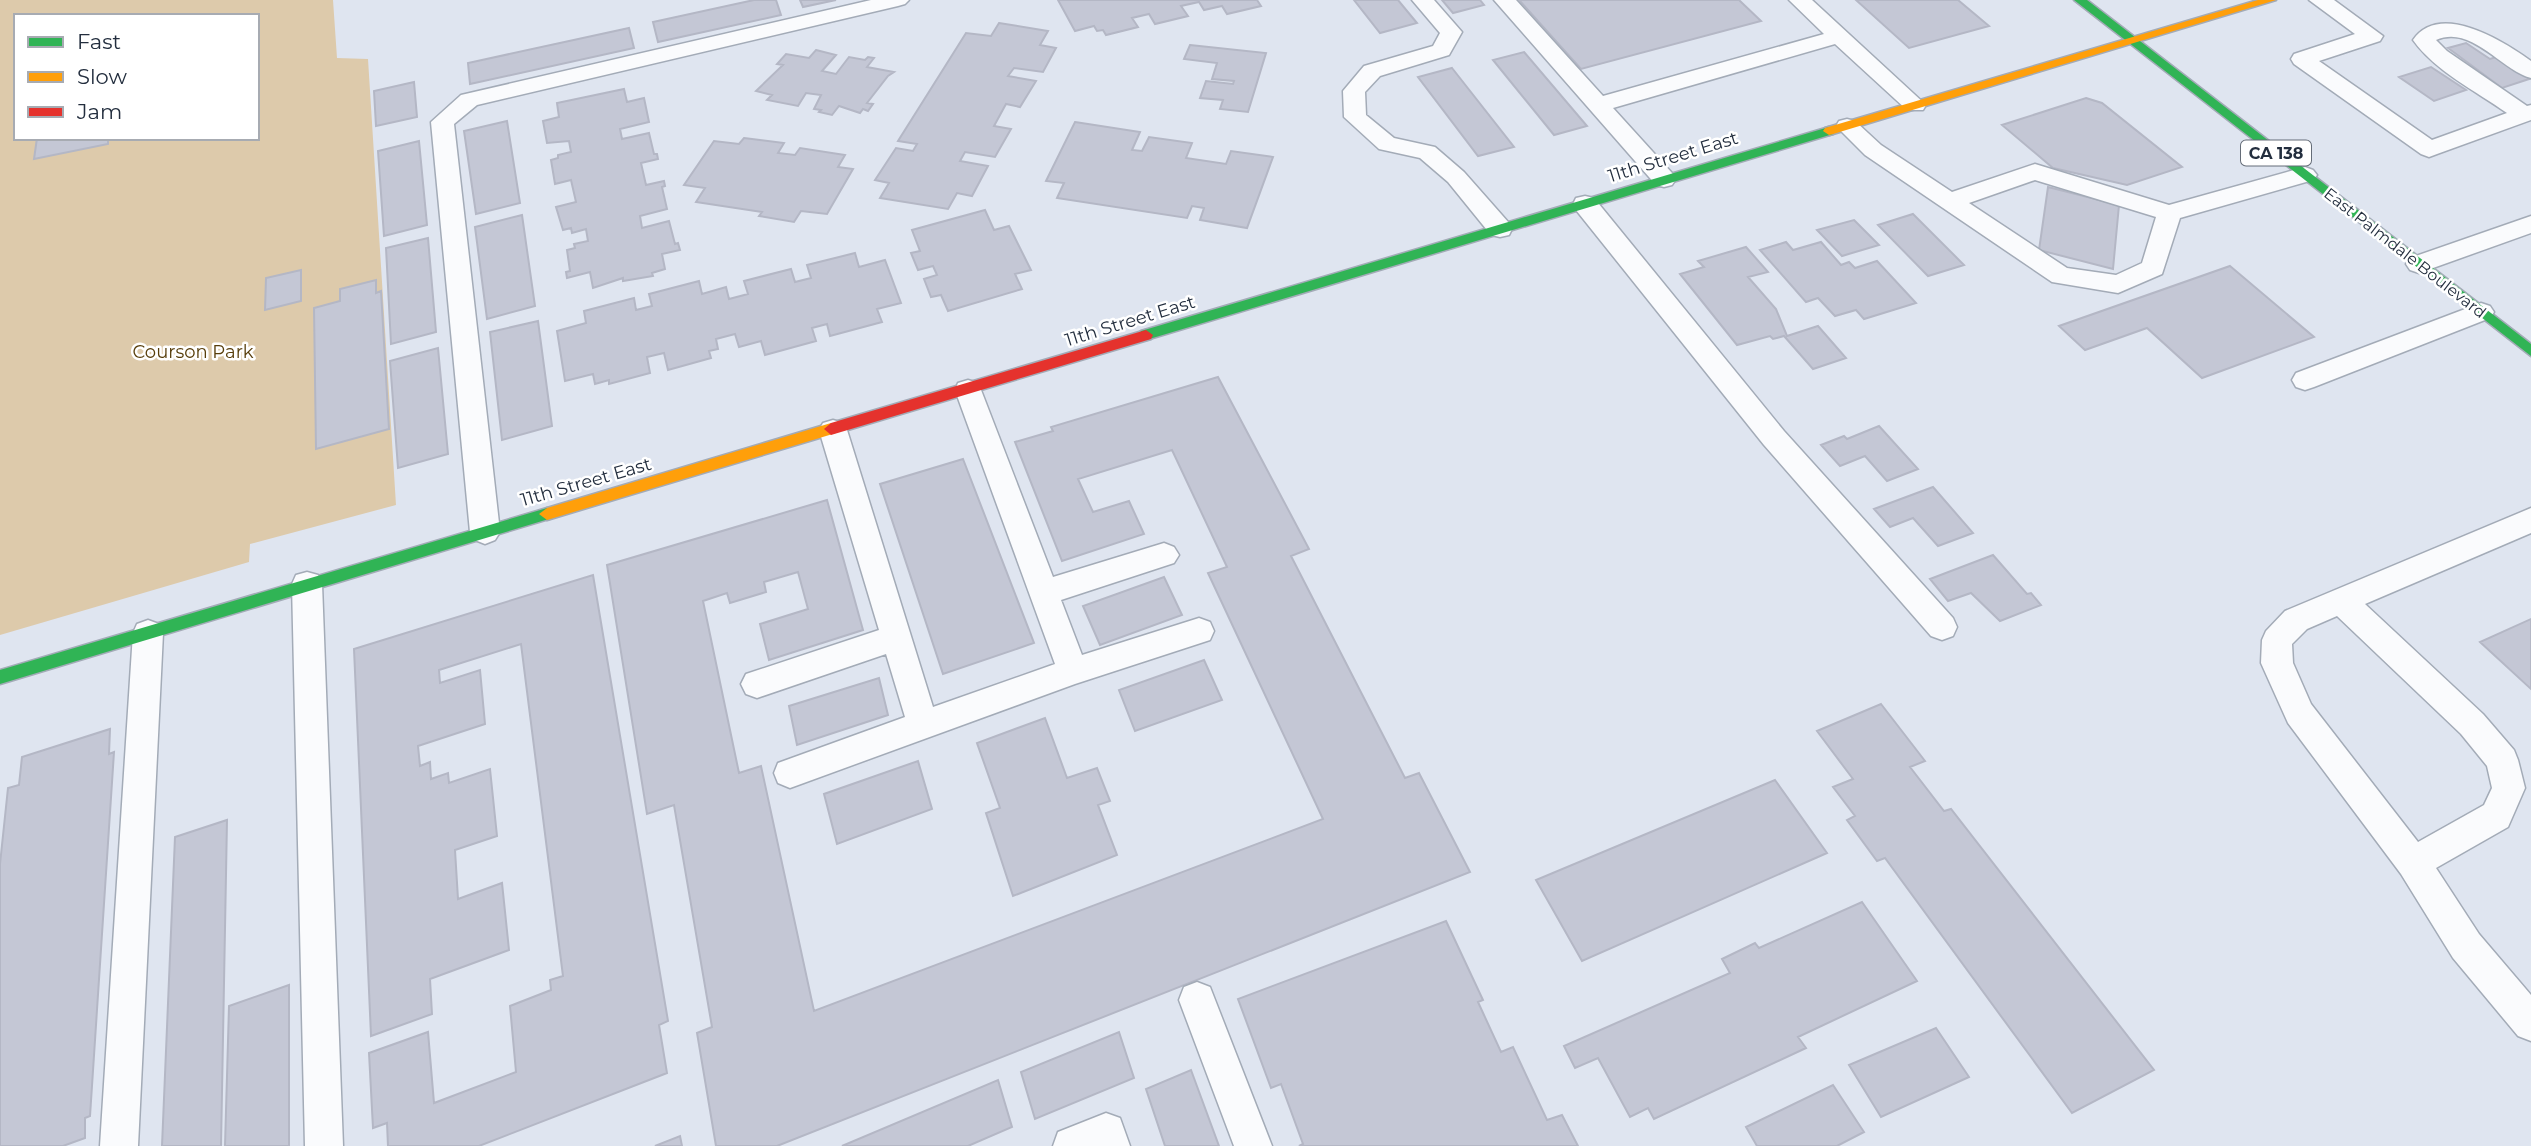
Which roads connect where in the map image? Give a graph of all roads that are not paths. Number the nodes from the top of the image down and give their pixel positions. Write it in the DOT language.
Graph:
graph roads {
  1 [pos="898,0"];
  2 [pos="1423,0"];
  3 [pos="1505,0"];
  4 [pos="1800,0"];
  5 [pos="2080,0"];
  6 [pos="2270,0"];
  7 [pos="2320,0"];
  8 [pos="1840,36"];
  9 [pos="2133,41"];
  10 [pos="2531,71"];
  11 [pos="1598,104"];
  12 [pos="1914,104"];
  13 [pos="2528,113"];
  14 [pos="1847,126"];
  15 [pos="2305,175"];
  16 [pos="1664,179"];
  17 [pos="1950,201"];
  18 [pos="1585,204"];
  19 [pos="2169,213"];
  20 [pos="2531,224"];
  21 [pos="1500,229"];
  22 [pos="2419,264"];
  23 [pos="2481,313"];
  24 [pos="2531,351"];
  25 [pos="2305,380"];
  26 [pos="968,390"];
  27 [pos="832,430"];
  28 [pos="2531,520"];
  29 [pos="485,532"];
  30 [pos="1164,555"];
  31 [pos="307,584"];
  32 [pos="1043,593"];
  33 [pos="2341,601"];
  34 [pos="1942,627"];
  35 [pos="1199,631"];
  36 [pos="148,633"];
  37 [pos="897,637"];
  38 [pos="1073,671"];
  39 [pos="0,677"];
  40 [pos="757,684"];
  41 [pos="923,725"];
  42 [pos="790,773"];
  43 [pos="2413,863"];
  44 [pos="1197,1000"];
  45 [pos="2531,1023"];
  46 [pos="119,1146"];
  47 [pos="324,1146"];
  48 [pos="1072,1146"];
  49 [pos="1111,1146"];
  50 [pos="1253,1146"];
  1 -- 29 [label="lane"];
  2 -- 21 [label="lane"];
  3 -- 11 [label="lane"];
  4 -- 8 [label="lane"];
  5 -- 9 [label="main road, East Palmdale Boulevard / CA 138"];
  6 -- 9 [label="main road, 11th Street East"];
  7 -- 13 [label="lane"];
  8 -- 11 [label="lane"];
  8 -- 12 [label="lane"];
  9 -- 12 [label="main road, 11th Street East"];
  9 -- 15 [label="main road, East Palmdale Boulevard / CA 138"];
  10 -- 13 [label="lane"];
  11 -- 16 [label="lane"];
  12 -- 14 [label="main road, 11th Street East"];
  14 -- 16 [label="main road, 11th Street East"];
  14 -- 17 [label="lane"];
  15 -- 19 [label="lane"];
  15 -- 22 [label="main road, East Palmdale Boulevard / CA 138"];
  16 -- 18 [label="main road, 11th Street East"];
  17 -- 19 [label="lane"];
  17 -- 19 [label="lane"];
  18 -- 21 [label="main road, 11th Street East"];
  18 -- 34 [label="lane"];
  20 -- 22 [label="lane"];
  21 -- 26 [label="main road, 11th Street East"];
  22 -- 23 [label="main road, East Palmdale Boulevard / CA 138"];
  23 -- 24 [label="main road, East Palmdale Boulevard / CA 138"];
  23 -- 25 [label="lane"];
  26 -- 27 [label="main road, 11th Street East"];
  26 -- 32 [label="lane"];
  27 -- 29 [label="main road, 11th Street East"];
  27 -- 37 [label="lane"];
  28 -- 33 [label="lane"];
  29 -- 31 [label="main road, 11th Street East"];
  30 -- 32 [label="lane"];
  31 -- 36 [label="main road, 11th Street East"];
  31 -- 47 [label="lane"];
  32 -- 38 [label="lane"];
  33 -- 43 [label="lane"];
  33 -- 43 [label="lane"];
  35 -- 38 [label="lane"];
  36 -- 39 [label="main road, 11th Street East"];
  36 -- 46 [label="lane"];
  37 -- 40 [label="lane"];
  37 -- 41 [label="lane"];
  38 -- 41 [label="lane"];
  41 -- 42 [label="lane"];
  43 -- 45 [label="lane"];
  44 -- 50 [label="lane"];
  48 -- 49 [label="lane"];
}
